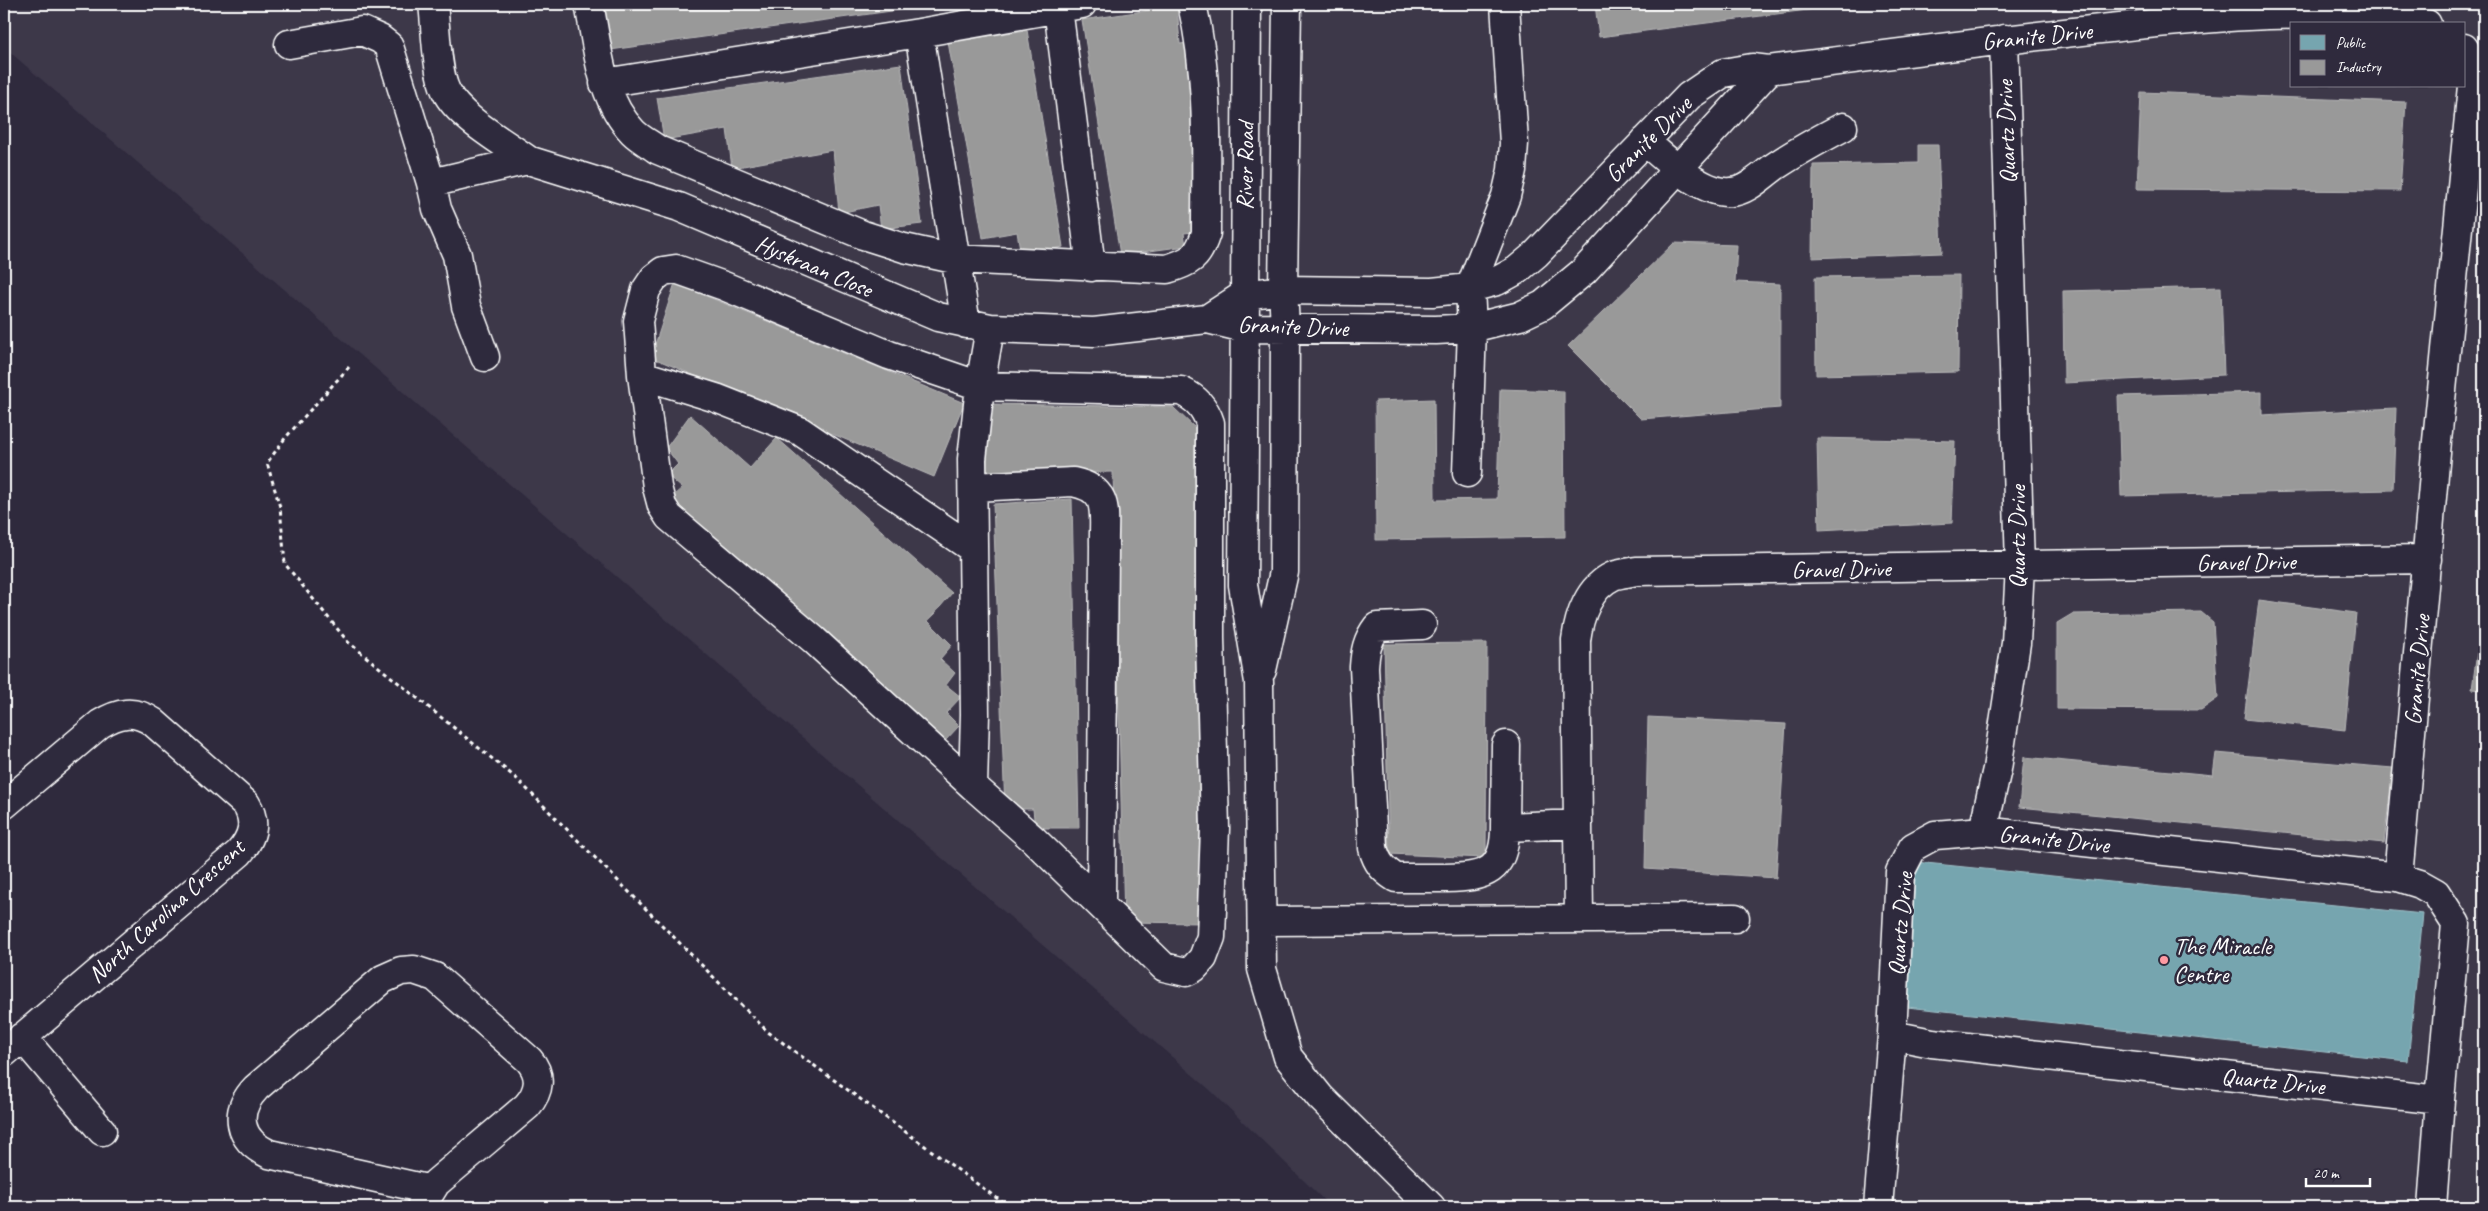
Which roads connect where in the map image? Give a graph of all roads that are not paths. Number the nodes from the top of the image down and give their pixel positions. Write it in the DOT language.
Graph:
graph roads {
  1 [pos="433,4"];
  2 [pos="589,4"];
  3 [pos="1192,4"];
  4 [pos="1247,4"];
  5 [pos="1288,4"];
  6 [pos="1505,4"];
  7 [pos="1070,6"];
  8 [pos="2386,11"];
  9 [pos="2420,22"];
  10 [pos="919,33"];
  11 [pos="2004,39"];
  12 [pos="289,44"];
  13 [pos="2473,56"];
  14 [pos="1769,70"];
  15 [pos="604,83"];
  16 [pos="1843,127"];
  17 [pos="1645,141"];
  18 [pos="528,160"];
  19 [pos="1677,170"];
  20 [pos="431,183"];
  21 [pos="954,260"];
  22 [pos="1091,267"];
  23 [pos="1470,288"];
  24 [pos="1283,290"];
  25 [pos="1244,295"];
  26 [pos="1207,319"];
  27 [pos="978,326"];
  28 [pos="1285,327"];
  29 [pos="1244,328"];
  30 [pos="1472,328"];
  31 [pos="485,357"];
  32 [pos="642,375"];
  33 [pos="980,386"];
  34 [pos="1466,472"];
  35 [pos="973,487"];
  36 [pos="973,549"];
  37 [pos="2426,559"];
  38 [pos="2020,566"];
  39 [pos="1422,625"];
  40 [pos="1259,682"];
  41 [pos="1506,745"];
  42 [pos="973,786"];
  43 [pos="4,805"];
  44 [pos="1578,824"];
  45 [pos="1505,827"];
  46 [pos="1983,831"];
  47 [pos="2398,877"];
  48 [pos="1101,905"];
  49 [pos="1735,918"];
  50 [pos="1579,919"];
  51 [pos="1262,921"];
  52 [pos="1892,1035"];
  53 [pos="13,1045"];
  54 [pos="2440,1100"];
  55 [pos="102,1131"];
  56 [pos="426,1199"];
  57 [pos="1431,1207"];
  58 [pos="1878,1207"];
  59 [pos="2432,1207"];
  1 -- 18 [label="street"];
  2 -- 15 [label="street"];
  3 -- 22 [label="street"];
  4 -- 25 [label="street, River Road"];
  5 -- 24 [label="street, River Road"];
  6 -- 23 [label="street"];
  7 -- 10 [label="street"];
  7 -- 22 [label="street"];
  8 -- 9 [label="street, Granite Drive"];
  8 -- 11 [label="street, Granite Drive"];
  10 -- 15 [label="street"];
  10 -- 21 [label="street"];
  11 -- 14 [label="street, Granite Drive"];
  11 -- 38 [label="street, Quartz Drive"];
  12 -- 20 [label="street"];
  13 -- 37 [label="street, Granite Drive"];
  14 -- 17 [label="street, Granite Drive"];
  14 -- 19 [label="street, Granite Drive"];
  15 -- 21 [label="street"];
  16 -- 19 [label="street"];
  17 -- 19 [label="street"];
  17 -- 23 [label="street, Granite Drive"];
  18 -- 20 [label="street"];
  18 -- 27 [label="street, Hyskraan Close"];
  19 -- 30 [label="street, Granite Drive"];
  20 -- 31 [label="street"];
  21 -- 22 [label="street"];
  21 -- 27 [label="street"];
  23 -- 24 [label="street, Granite Drive"];
  23 -- 30 [label="street"];
  24 -- 25 [label="street, Granite Drive"];
  24 -- 28 [label="street, River Road"];
  25 -- 26 [label="street, Granite Drive"];
  25 -- 29 [label="street, River Road"];
  26 -- 27 [label="street, Hyskraan Close"];
  26 -- 29 [label="street, Granite Drive"];
  27 -- 33 [label="street"];
  28 -- 29 [label="street, Granite Drive"];
  28 -- 30 [label="street, Granite Drive"];
  28 -- 40 [label="street, River Road"];
  29 -- 40 [label="street, River Road"];
  30 -- 34 [label="street"];
  32 -- 33 [label="street"];
  32 -- 36 [label="street"];
  32 -- 42 [label="street"];
  33 -- 35 [label="street"];
  33 -- 48 [label="street"];
  35 -- 36 [label="street"];
  35 -- 48 [label="street"];
  36 -- 42 [label="street"];
  37 -- 38 [label="street, Gravel Drive"];
  37 -- 47 [label="street, Granite Drive"];
  38 -- 44 [label="street, Gravel Drive"];
  38 -- 46 [label="street, Quartz Drive"];
  39 -- 45 [label="street"];
  40 -- 51 [label="street"];
  41 -- 45 [label="street"];
  42 -- 48 [label="street"];
  43 -- 53 [label="street, North Carolina Crescent"];
  44 -- 45 [label="street"];
  44 -- 50 [label="street, Gravel Drive"];
  46 -- 47 [label="street, Granite Drive"];
  46 -- 52 [label="street, Quartz Drive"];
  47 -- 54 [label="street"];
  49 -- 50 [label="street"];
  50 -- 51 [label="street"];
  51 -- 57 [label="street"];
  52 -- 54 [label="street, Quartz Drive"];
  52 -- 58 [label="street"];
  53 -- 55 [label="street"];
  54 -- 59 [label="street"];
  56 -- 56 [label="street"];
}
